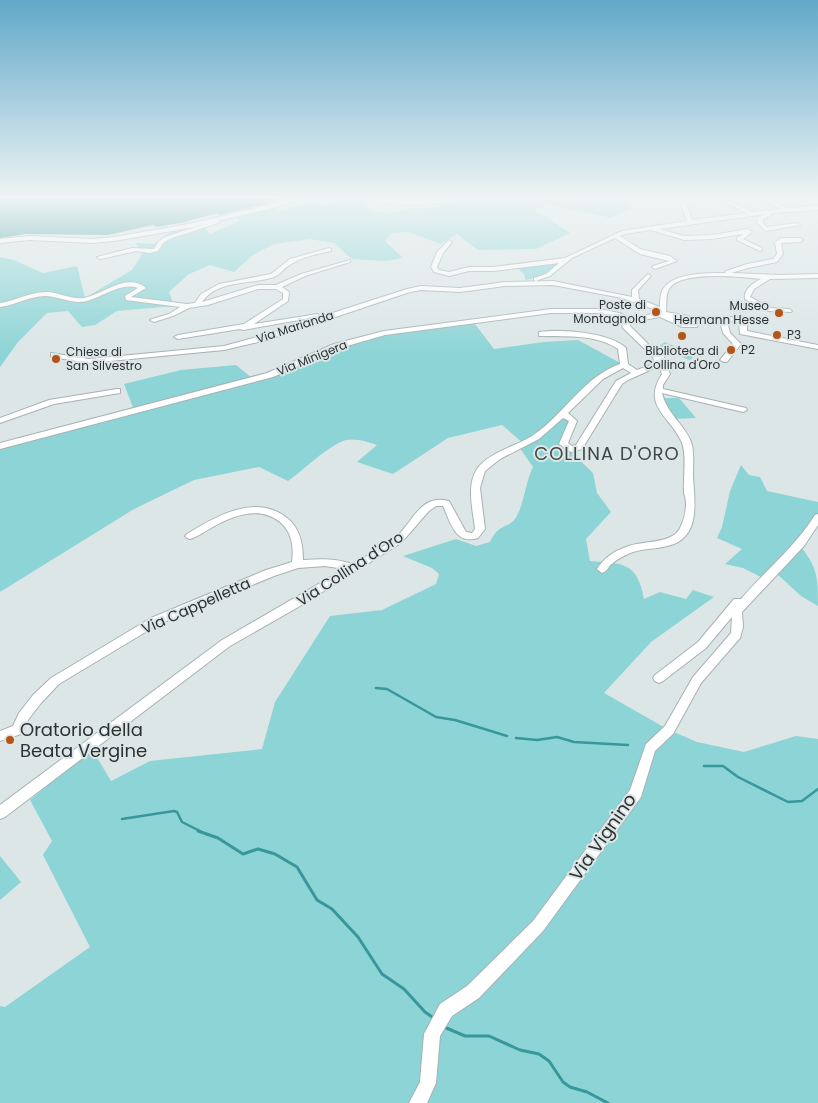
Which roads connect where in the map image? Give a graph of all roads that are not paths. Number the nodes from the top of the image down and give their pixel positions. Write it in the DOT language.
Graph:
graph roads {
  1 [pos="127,250"];
  2 [pos="327,250"];
  3 [pos="441,250"];
  4 [pos="584,250"];
  5 [pos="639,250"];
  6 [pos="779,250"];
  7 [pos="100,257"];
  8 [pos="565,260"];
  9 [pos="348,261"];
  10 [pos="655,267"];
  11 [pos="552,272"];
  12 [pos="710,275"];
  13 [pos="648,276"];
  14 [pos="818,276"];
  15 [pos="770,277"];
  16 [pos="534,283"];
  17 [pos="505,284"];
  18 [pos="278,287"];
  19 [pos="636,300"];
  20 [pos="200,304"];
  21 [pos="0,305"];
  22 [pos="187,306"];
  23 [pos="789,310"];
  24 [pos="344,311"];
  25 [pos="662,313"];
  26 [pos="720,318"];
  27 [pos="154,320"];
  28 [pos="629,320"];
  29 [pos="242,326"];
  30 [pos="719,329"];
  31 [pos="542,334"];
  32 [pos="178,337"];
  33 [pos="818,347"];
  34 [pos="652,351"];
  35 [pos="54,355"];
  36 [pos="724,360"];
  37 [pos="624,365"];
  38 [pos="636,373"];
  39 [pos="658,390"];
  40 [pos="117,391"];
  41 [pos="743,410"];
  42 [pos="564,415"];
  43 [pos="0,421"];
  44 [pos="0,446"];
  45 [pos="818,517"];
  46 [pos="190,536"];
  47 [pos="297,564"];
  48 [pos="353,569"];
  49 [pos="602,569"];
  50 [pos="751,594"];
  51 [pos="660,678"];
  52 [pos="0,736"];
  53 [pos="0,814"];
  54 [pos="418,1103"];
  1 -- 7 [label="street"];
  2 -- 20 [label="street"];
  3 -- 8 [label="street"];
  4 -- 8 [label="street"];
  5 -- 10 [label="street"];
  6 -- 12 [label="street"];
  8 -- 11 [label="street"];
  9 -- 18 [label="street"];
  11 -- 16 [label="street"];
  11 -- 17 [label="street"];
  12 -- 15 [label="street"];
  12 -- 25 [label="street"];
  13 -- 19 [label="street"];
  14 -- 15 [label="street"];
  15 -- 23 [label="street"];
  16 -- 17 [label="street"];
  16 -- 19 [label="street"];
  17 -- 24 [label="street, Via Marianda"];
  18 -- 20 [label="street"];
  18 -- 29 [label="street"];
  19 -- 25 [label="street"];
  20 -- 22 [label="street"];
  21 -- 22 [label="street"];
  22 -- 27 [label="street"];
  24 -- 29 [label="street"];
  24 -- 35 [label="street, Via Marianda"];
  25 -- 26 [label="street"];
  25 -- 28 [label="street"];
  26 -- 30 [label="street"];
  26 -- 33 [label="street"];
  26 -- 36 [label="street"];
  28 -- 34 [label="street"];
  28 -- 44 [label="street, Via Minigera"];
  29 -- 32 [label="street"];
  31 -- 37 [label="street"];
  34 -- 38 [label="street"];
  34 -- 39 [label="street"];
  37 -- 38 [label="street"];
  37 -- 42 [label="street"];
  38 -- 42 [label="street"];
  39 -- 41 [label="street"];
  39 -- 49 [label="street"];
  40 -- 43 [label="street"];
  42 -- 48 [label="street, Via Collina d'Oro"];
  45 -- 50 [label="street, Via Vignino"];
  46 -- 47 [label="street"];
  47 -- 48 [label="street, Via Cappelletta"];
  47 -- 52 [label="street, Via Cappelletta"];
  48 -- 53 [label="street, Via Collina d'Oro"];
  50 -- 51 [label="street"];
  50 -- 54 [label="street, Via Vignino"];
}
